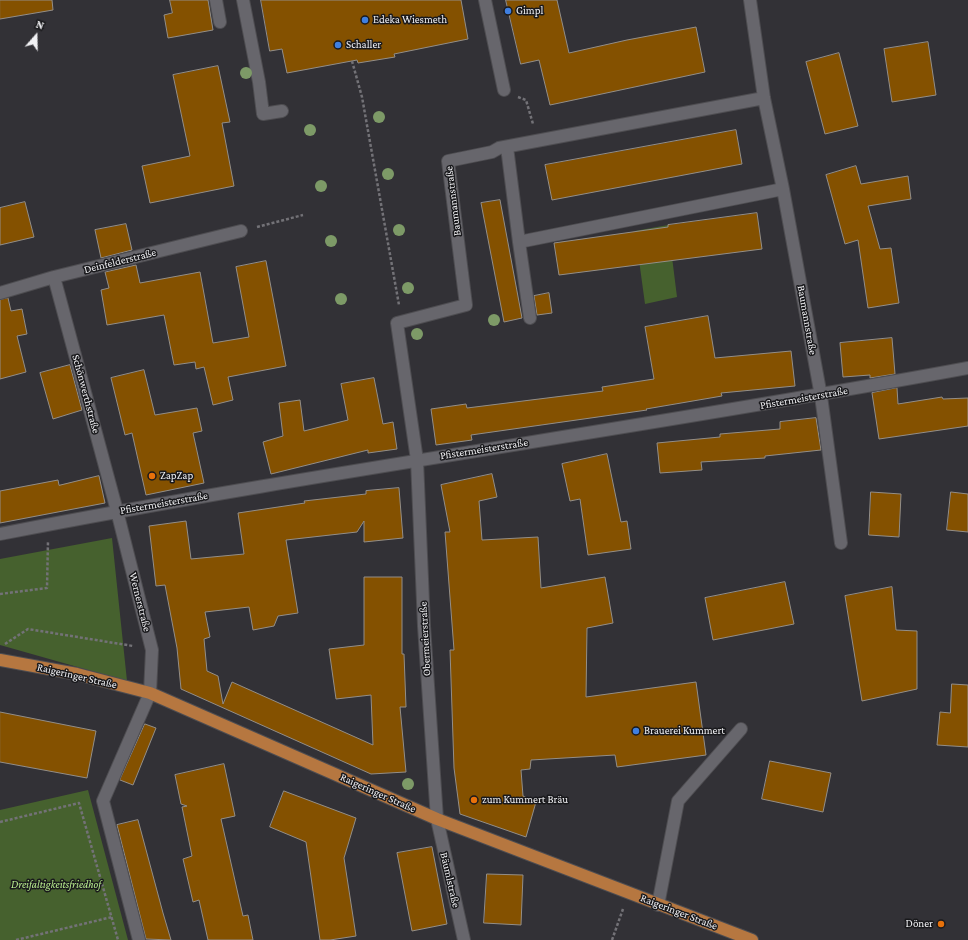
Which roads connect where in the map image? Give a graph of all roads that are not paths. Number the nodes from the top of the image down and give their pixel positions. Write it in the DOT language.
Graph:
graph roads {
  1 [pos="216,0"];
  2 [pos="243,0"];
  3 [pos="485,0"];
  4 [pos="750,0"];
  5 [pos="220,22"];
  6 [pos="504,90"];
  7 [pos="764,98"];
  8 [pos="282,111"];
  9 [pos="507,147"];
  10 [pos="783,188"];
  11 [pos="241,231"];
  12 [pos="519,242"];
  13 [pos="54,278"];
  14 [pos="0,293"];
  15 [pos="530,318"];
  16 [pos="968,368"];
  17 [pos="821,396"];
  18 [pos="417,460"];
  19 [pos="117,512"];
  20 [pos="0,534"];
  21 [pos="841,543"];
  22 [pos="0,660"];
  23 [pos="150,693"];
  24 [pos="741,729"];
  25 [pos="437,819"];
  26 [pos="658,905"];
  27 [pos="139,940"];
  28 [pos="464,940"];
  29 [pos="752,940"];
  1 -- 5 [label="street"];
  2 -- 8 [label="street"];
  3 -- 6 [label="street"];
  4 -- 7 [label="street, Baumannstraße"];
  7 -- 9 [label="street, Baumannstraße"];
  7 -- 10 [label="street, Baumannstraße"];
  9 -- 12 [label="street"];
  9 -- 18 [label="street, Baumannstraße"];
  10 -- 12 [label="street"];
  10 -- 17 [label="street, Baumannstraße"];
  11 -- 13 [label="street, Deinfelderstraße"];
  12 -- 15 [label="street"];
  13 -- 14 [label="street, Deinfelderstraße"];
  13 -- 19 [label="street, Schönwerthstraße"];
  16 -- 17 [label="street, Pfistermeisterstraße"];
  17 -- 18 [label="street, Pfistermeisterstraße"];
  17 -- 21 [label="street, Baumannstraße"];
  18 -- 19 [label="street, Pfistermeisterstraße"];
  18 -- 25 [label="street, Obermeierstraße"];
  19 -- 20 [label="street, Pfistermeisterstraße"];
  19 -- 23 [label="street, Wernerstraße"];
  22 -- 23 [label="main road, Raigeringer Straße"];
  23 -- 25 [label="main road, Raigeringer Straße"];
  23 -- 27 [label="street"];
  24 -- 26 [label="street"];
  25 -- 26 [label="main road, Raigeringer Straße"];
  25 -- 28 [label="street, Bäumlstraße"];
  26 -- 29 [label="main road, Raigeringer Straße"];
}
